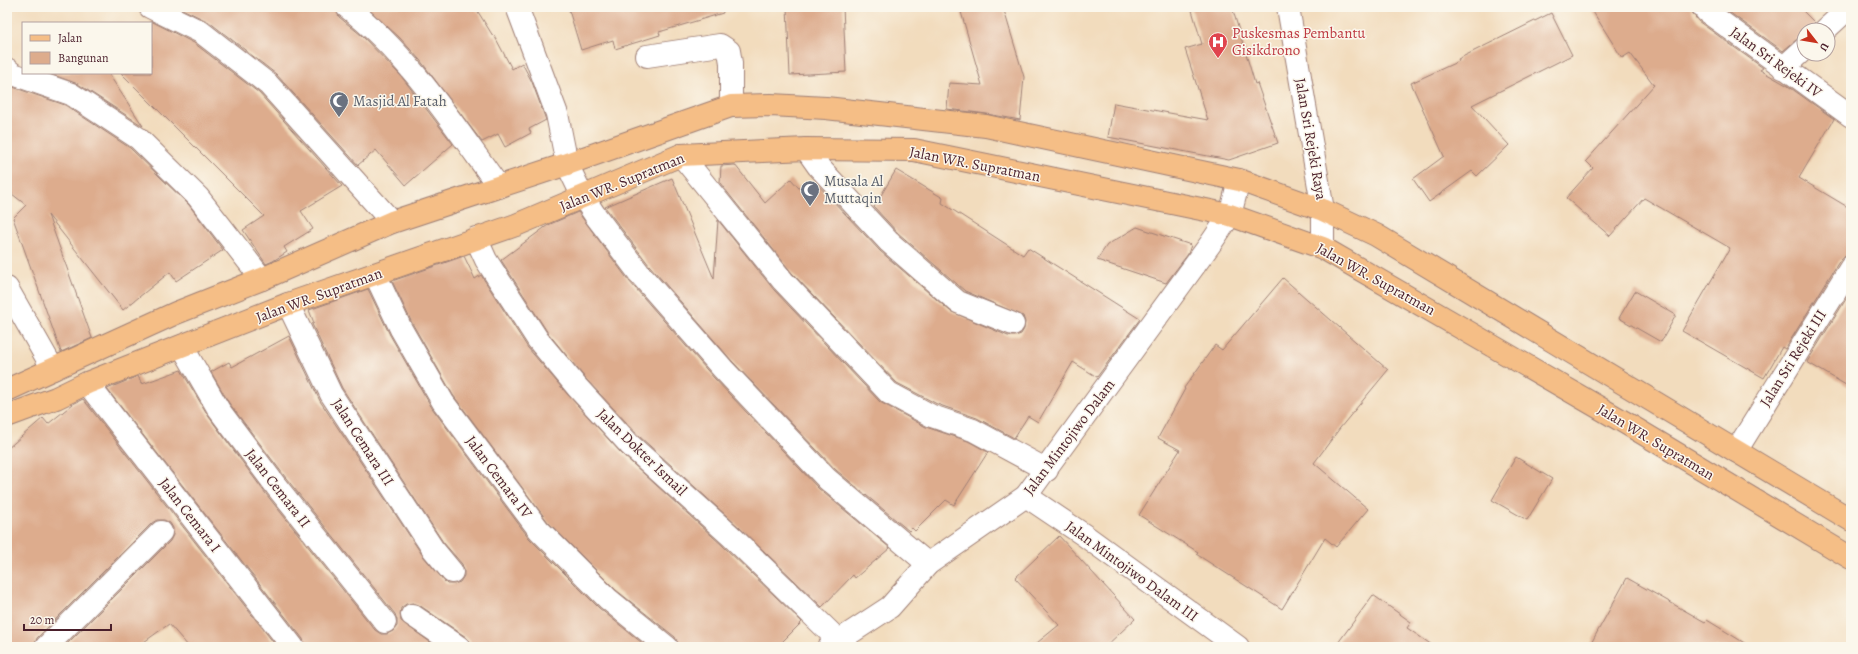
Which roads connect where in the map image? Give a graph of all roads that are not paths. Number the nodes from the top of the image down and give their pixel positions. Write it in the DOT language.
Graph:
graph roads {
  1 [pos="150,7"];
  2 [pos="347,7"];
  3 [pos="517,7"];
  4 [pos="1288,7"];
  5 [pos="1703,7"];
  6 [pos="1850,7"];
  7 [pos="1834,22"];
  8 [pos="647,56"];
  9 [pos="1796,56"];
  10 [pos="1783,68"];
  11 [pos="7,69"];
  12 [pos="731,106"];
  13 [pos="1851,116"];
  14 [pos="806,149"];
  15 [pos="681,155"];
  16 [pos="567,164"];
  17 [pos="1240,180"];
  18 [pos="499,187"];
  19 [pos="582,197"];
  20 [pos="1323,210"];
  21 [pos="1230,215"];
  22 [pos="392,222"];
  23 [pos="476,238"];
  24 [pos="1323,248"];
  25 [pos="1851,267"];
  26 [pos="375,274"];
  27 [pos="262,280"];
  28 [pos="7,288"];
  29 [pos="288,304"];
  30 [pos="1013,324"];
  31 [pos="182,346"];
  32 [pos="53,369"];
  33 [pos="87,383"];
  34 [pos="7,390"];
  35 [pos="1641,393"];
  36 [pos="10,418"];
  37 [pos="1624,422"];
  38 [pos="1736,451"];
  39 [pos="1047,470"];
  40 [pos="1026,496"];
  41 [pos="1851,520"];
  42 [pos="161,532"];
  43 [pos="1851,558"];
  44 [pos="928,564"];
  45 [pos="452,572"];
  46 [pos="412,615"];
  47 [pos="385,622"];
  48 [pos="834,643"];
  49 [pos="46,647"];
  50 [pos="293,647"];
  51 [pos="459,647"];
  52 [pos="667,647"];
  53 [pos="1238,647"];
  1 -- 22 [label="street"];
  2 -- 18 [label="street"];
  3 -- 16 [label="street"];
  4 -- 20 [label="street, Jalan Sri Rejeki Raya"];
  5 -- 10 [label="street, Jalan Sri Rejeki IV"];
  6 -- 7 [label="street"];
  8 -- 12 [label="street"];
  9 -- 10 [label="street"];
  10 -- 13 [label="street, Jalan Sri Rejeki IV"];
  11 -- 27 [label="street"];
  12 -- 16 [label="main road"];
  12 -- 17 [label="main road"];
  14 -- 15 [label="main road, Jalan WR. Supratman"];
  14 -- 21 [label="main road, Jalan WR. Supratman"];
  14 -- 30 [label="street"];
  15 -- 19 [label="main road, Jalan WR. Supratman"];
  15 -- 39 [label="street"];
  16 -- 18 [label="main road"];
  16 -- 19 [label="street"];
  17 -- 20 [label="main road"];
  17 -- 21 [label="street, Jalan Mintojiwo Dalam"];
  18 -- 22 [label="main road"];
  19 -- 23 [label="main road, Jalan WR. Supratman"];
  19 -- 44 [label="street"];
  20 -- 24 [label="street, Jalan Sri Rejeki Raya"];
  20 -- 35 [label="main road"];
  21 -- 24 [label="main road, Jalan WR. Supratman"];
  21 -- 39 [label="street, Jalan Mintojiwo Dalam"];
  22 -- 27 [label="main road"];
  23 -- 26 [label="main road, Jalan WR. Supratman"];
  23 -- 48 [label="street, Jalan Dokter Ismail"];
  24 -- 37 [label="main road, Jalan WR. Supratman"];
  25 -- 38 [label="street, Jalan Sri Rejeki III"];
  26 -- 29 [label="main road, Jalan WR. Supratman"];
  26 -- 52 [label="street, Jalan Cemara IV"];
  27 -- 32 [label="main road"];
  28 -- 32 [label="street"];
  29 -- 31 [label="main road, Jalan WR. Supratman"];
  29 -- 45 [label="street, Jalan Cemara III"];
  31 -- 33 [label="main road, Jalan WR. Supratman"];
  31 -- 47 [label="street, Jalan Cemara II"];
  32 -- 34 [label="main road"];
  33 -- 36 [label="main road, Jalan WR. Supratman"];
  33 -- 50 [label="street, Jalan Cemara I"];
  35 -- 37 [label="main road"];
  35 -- 38 [label="main road"];
  37 -- 43 [label="main road, Jalan WR. Supratman"];
  38 -- 41 [label="main road"];
  39 -- 40 [label="street, Jalan Mintojiwo Dalam"];
  40 -- 44 [label="street, Jalan Mintojiwo Dalam"];
  40 -- 53 [label="street, Jalan Mintojiwo Dalam III"];
  42 -- 49 [label="street"];
  44 -- 48 [label="street, Jalan Mintojiwo Dalam"];
  46 -- 51 [label="street"];
}
